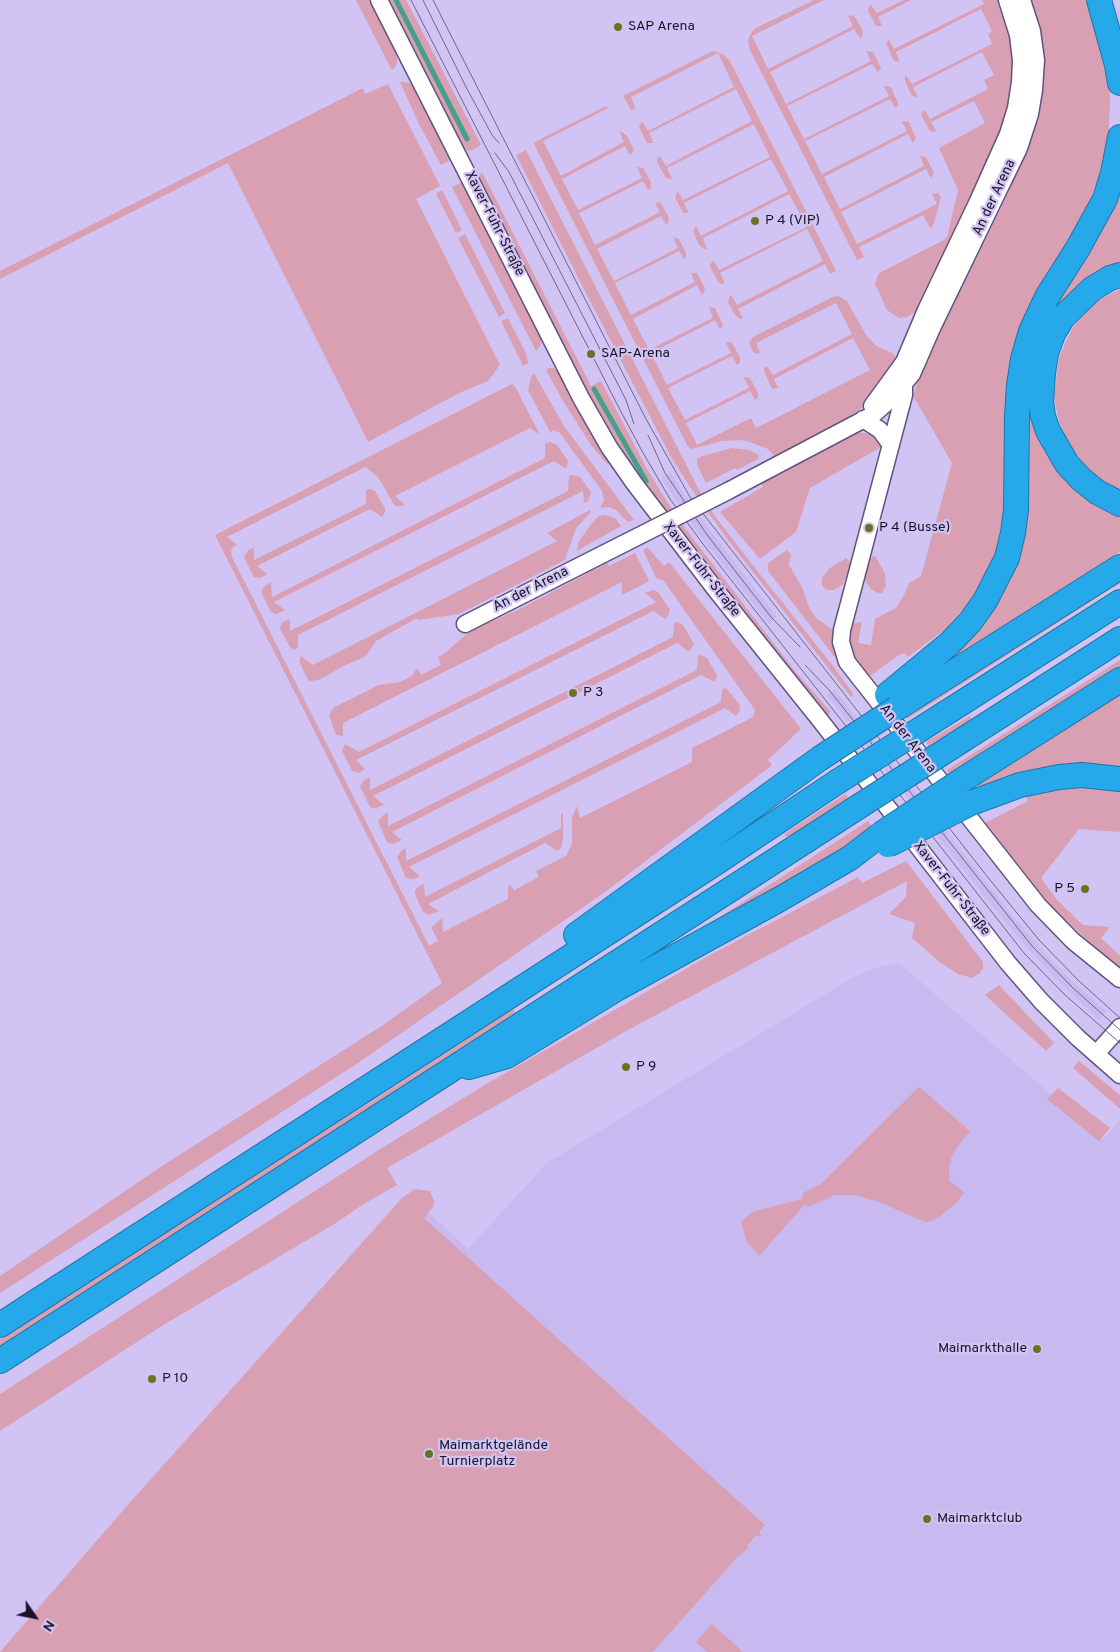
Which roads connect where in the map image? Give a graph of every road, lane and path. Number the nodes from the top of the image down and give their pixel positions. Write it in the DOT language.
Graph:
graph roads {
  1 [pos="379,0"];
  2 [pos="1007,0"];
  3 [pos="1022,0"];
  4 [pos="1100,0"];
  5 [pos="1115,0"];
  6 [pos="1120,10"];
  7 [pos="1120,83"];
  8 [pos="1120,137"];
  9 [pos="1120,274"];
  10 [pos="904,362"];
  11 [pos="905,384"];
  12 [pos="863,418"];
  13 [pos="891,445"];
  14 [pos="1120,504"];
  15 [pos="1120,567"];
  16 [pos="1120,602"];
  17 [pos="465,624"];
  18 [pos="1120,639"];
  19 [pos="1120,680"];
  20 [pos="892,701"];
  21 [pos="1120,779"];
  22 [pos="884,840"];
  23 [pos="1120,979"];
  24 [pos="515,993"];
  25 [pos="1120,1027"];
  26 [pos="1096,1054"];
  27 [pos="446,1074"];
  28 [pos="1120,1075"];
  29 [pos="0,1325"];
  30 [pos="0,1361"];
  1 -- 26 [label="street, Xaver-Fuhr-Straße"];
  2 -- 10 [label="street, An der Arena"];
  3 -- 11 [label="street, An der Arena"];
  4 -- 7 [label="highway"];
  5 -- 6 [label="highway"];
  8 -- 20 [label="highway"];
  9 -- 14 [label="highway"];
  10 -- 11 [label="street, An der Arena"];
  10 -- 12 [label="street, An der Arena"];
  11 -- 12 [label="street, An der Arena"];
  11 -- 13 [label="street, An der Arena"];
  12 -- 13 [label="street"];
  12 -- 17 [label="street, An der Arena, bridge"];
  13 -- 23 [label="street, An der Arena"];
  15 -- 20 [label="highway"];
  16 -- 24 [label="highway, bridge"];
  18 -- 27 [label="highway, bridge"];
  19 -- 22 [label="highway, bridge"];
  20 -- 24 [label="highway"];
  21 -- 22 [label="highway, bridge"];
  22 -- 27 [label="highway"];
  24 -- 29 [label="highway"];
  25 -- 26 [label="street"];
  26 -- 28 [label="street, Xaver-Fuhr-Straße"];
  27 -- 30 [label="highway"];
}
